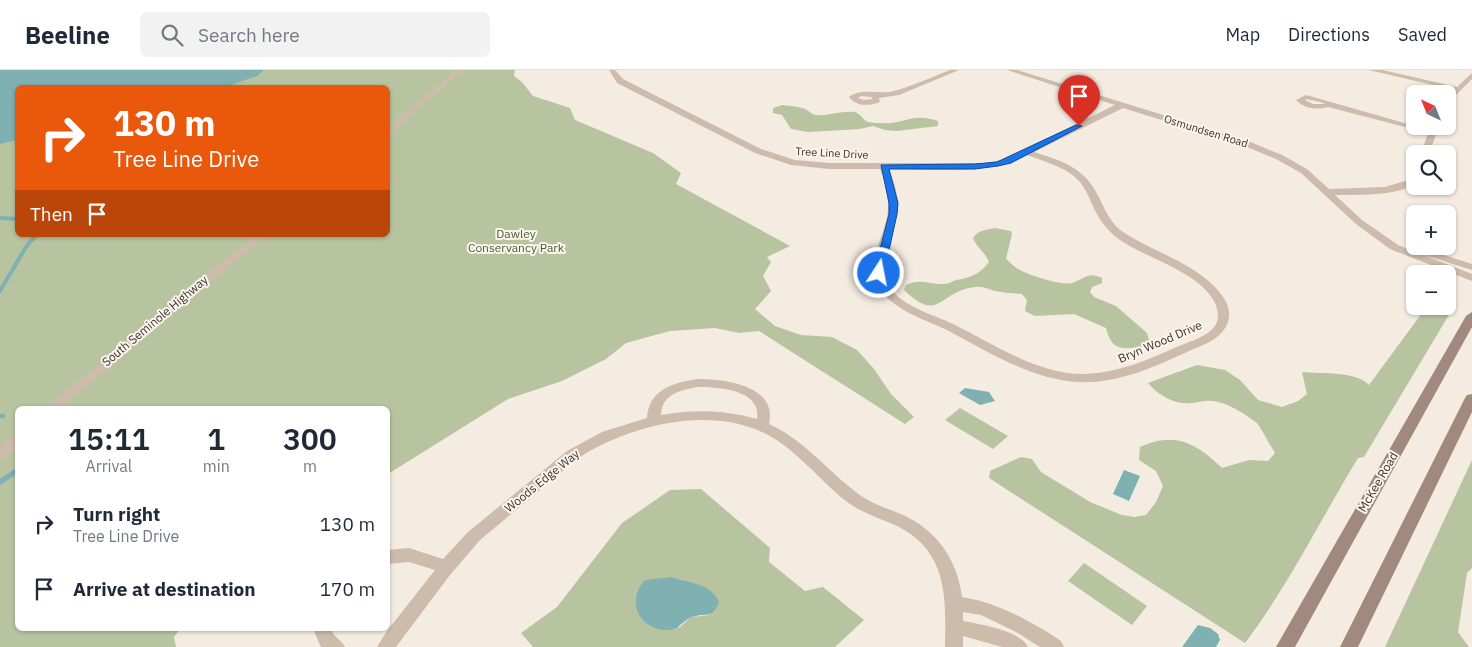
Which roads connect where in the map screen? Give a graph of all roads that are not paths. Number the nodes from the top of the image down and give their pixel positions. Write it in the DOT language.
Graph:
graph roads {
  1 [pos="460,70"];
  2 [pos="612,70"];
  3 [pos="956,70"];
  4 [pos="1010,70"];
  5 [pos="1372,70"];
  6 [pos="1472,75"];
  7 [pos="1458,89"];
  8 [pos="1456,91"];
  9 [pos="876,96"];
  10 [pos="1122,105"];
  11 [pos="1328,105"];
  12 [pos="1406,123"];
  13 [pos="390,128"];
  14 [pos="1027,152"];
  15 [pos="884,166"];
  16 [pos="1406,186"];
  17 [pos="1327,192"];
  18 [pos="1379,235"];
  19 [pos="259,237"];
  20 [pos="1472,267"];
  21 [pos="1472,278"];
  22 [pos="1472,316"];
  23 [pos="1472,398"];
  24 [pos="55,406"];
  25 [pos="654,422"];
  26 [pos="762,426"];
  27 [pos="15,441"];
  28 [pos="0,455"];
  29 [pos="390,557"];
  30 [pos="447,567"];
  31 [pos="954,603"];
  32 [pos="954,627"];
  33 [pos="322,631"];
  34 [pos="336,647"];
  35 [pos="386,647"];
  36 [pos="954,647"];
  37 [pos="1019,647"];
  38 [pos="1055,647"];
  39 [pos="1285,647"];
  40 [pos="1349,647"];
  1 -- 13 [label="street"];
  2 -- 15 [label="street, Tree Line Drive"];
  3 -- 9 [label="street"];
  4 -- 10 [label="street, Osmundsen Road"];
  5 -- 7 [label="street"];
  6 -- 7 [label="street"];
  7 -- 8 [label="street"];
  10 -- 14 [label="street, Tree Line Drive"];
  10 -- 17 [label="street, Osmundsen Road"];
  11 -- 12 [label="street"];
  14 -- 15 [label="street, Tree Line Drive"];
  14 -- 15 [label="street, Bryn Wood Drive"];
  16 -- 17 [label="street"];
  17 -- 18 [label="street, Osmundsen Road"];
  18 -- 20 [label="street, Osmundsen Road"];
  18 -- 21 [label="street, Osmundsen Road"];
  19 -- 24 [label="street, South Seminole Highway"];
  22 -- 39 [label="main road, McKee Road"];
  23 -- 40 [label="main road"];
  25 -- 26 [label="street, Woods Edge Way"];
  25 -- 26 [label="street"];
  25 -- 30 [label="street, Woods Edge Way"];
  26 -- 31 [label="street, Woods Edge Way"];
  27 -- 28 [label="street"];
  29 -- 30 [label="street"];
  30 -- 35 [label="street, Woods Edge Way"];
  31 -- 32 [label="street, Woods Edge Way"];
  31 -- 38 [label="street"];
  32 -- 36 [label="street, Woods Edge Way"];
  32 -- 37 [label="street"];
  33 -- 34 [label="street"];
}
